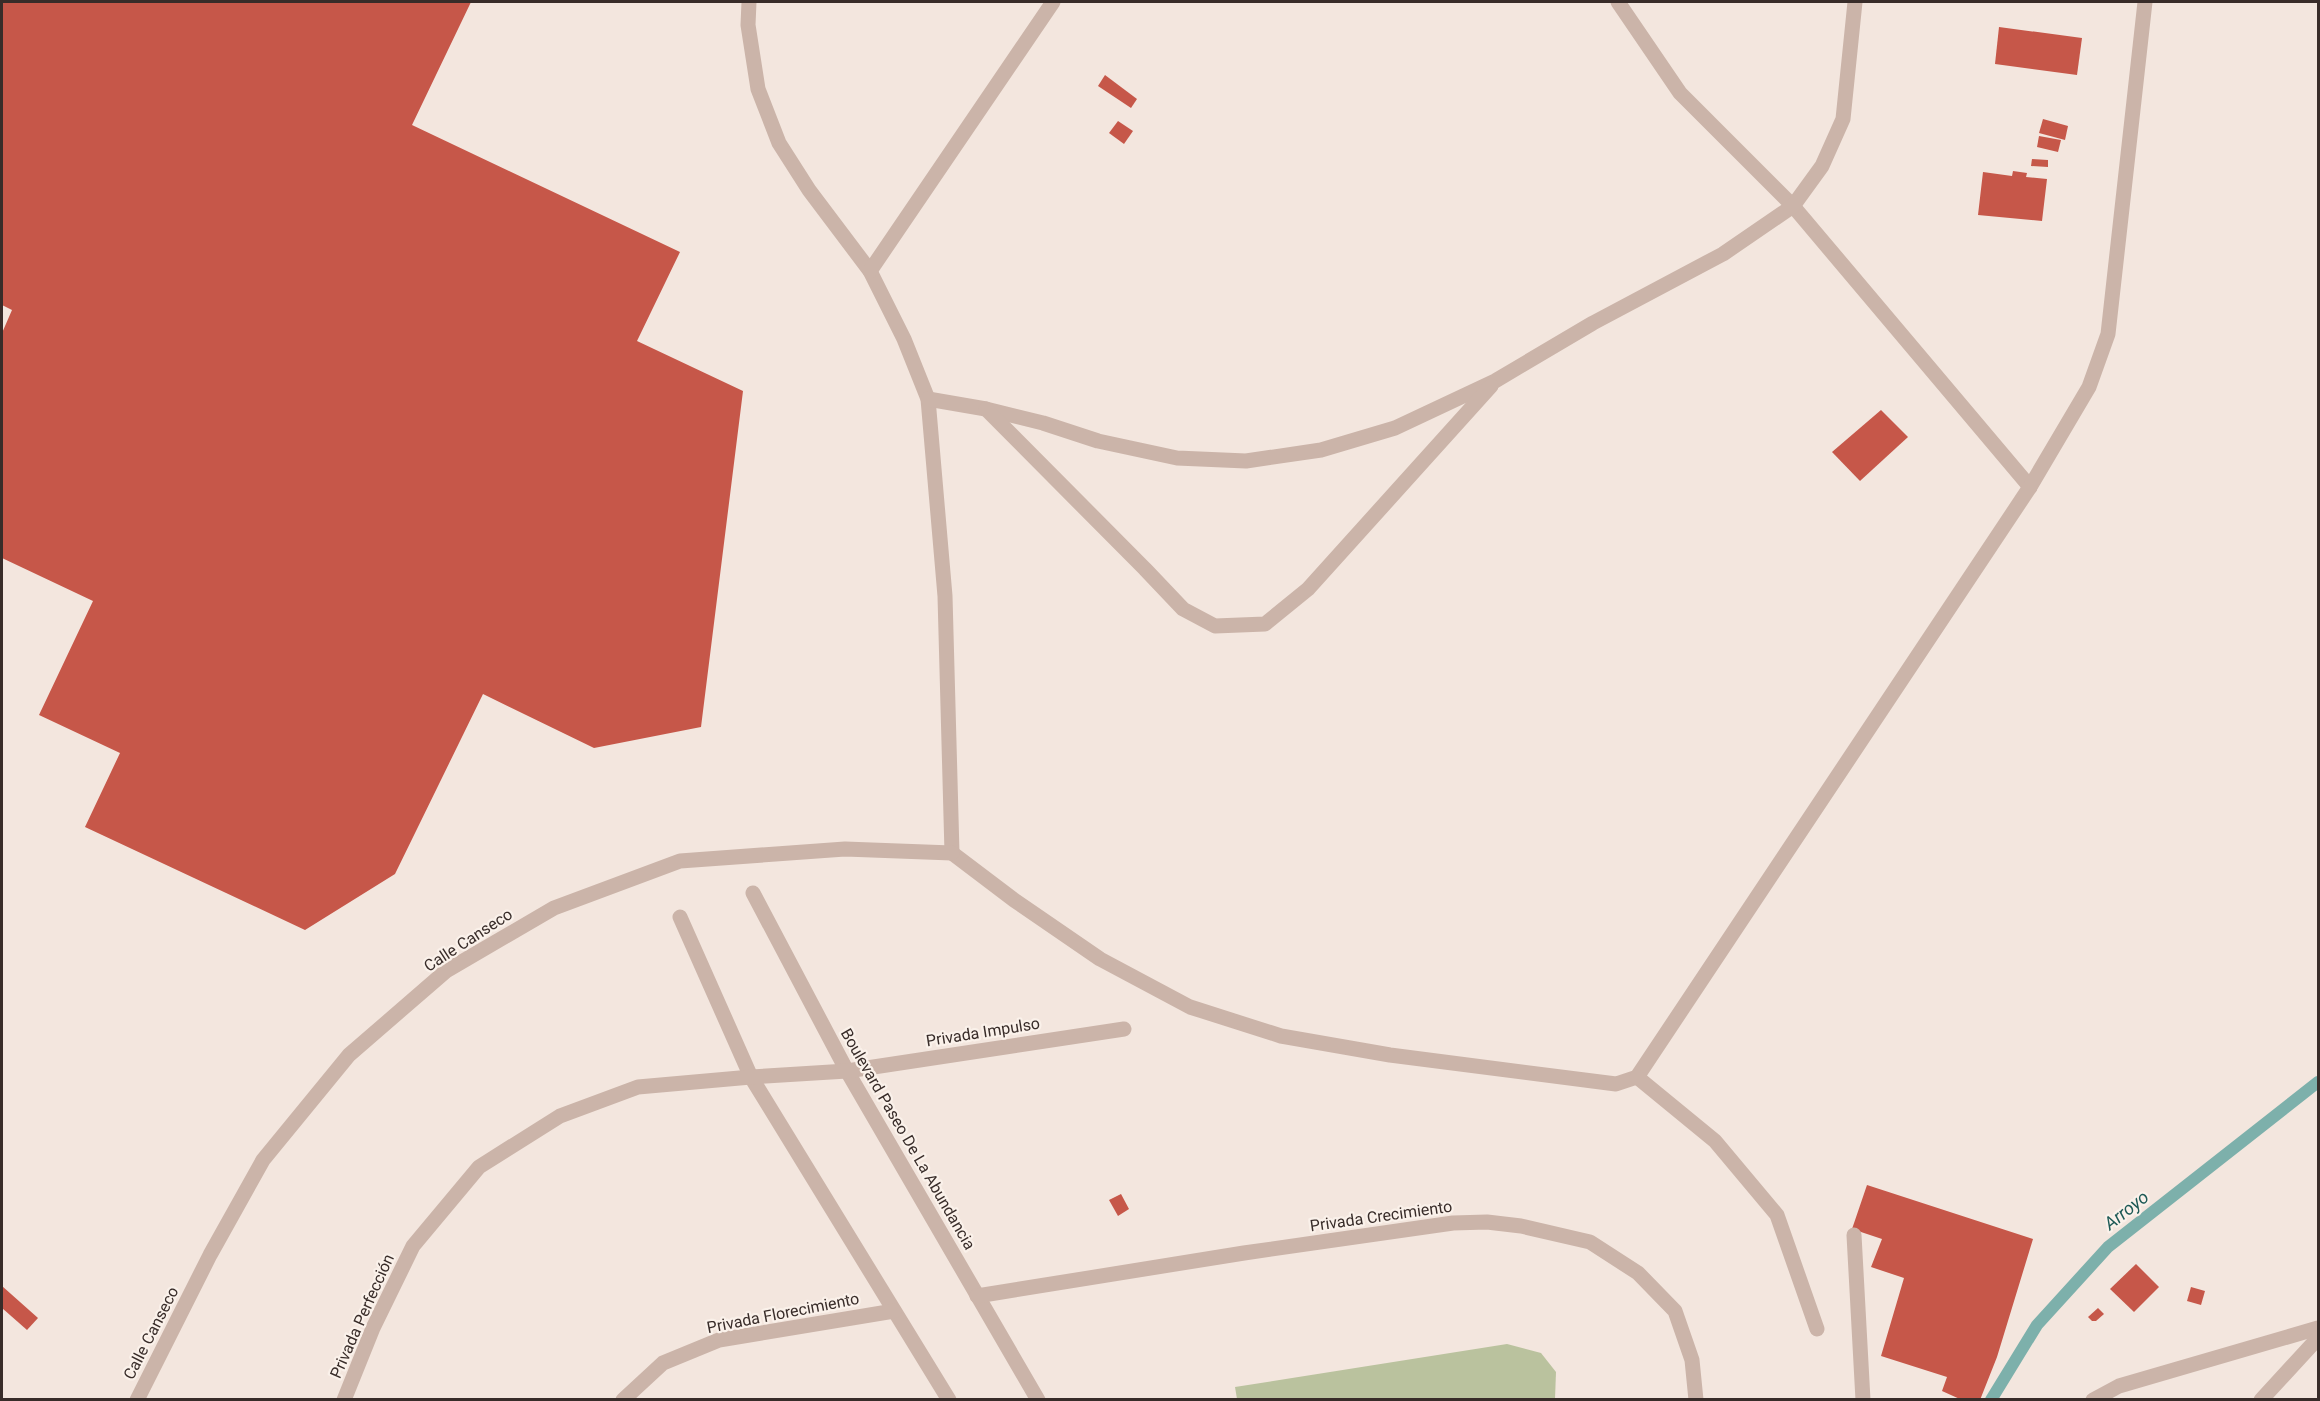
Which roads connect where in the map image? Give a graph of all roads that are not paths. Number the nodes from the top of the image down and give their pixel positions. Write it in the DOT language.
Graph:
graph roads {
  1 [pos="749,2"];
  2 [pos="1053,2"];
  3 [pos="1618,2"];
  4 [pos="1855,2"];
  5 [pos="2145,2"];
  6 [pos="1793,206"];
  7 [pos="870,271"];
  8 [pos="1495,381"];
  9 [pos="928,399"];
  10 [pos="986,409"];
  11 [pos="2030,487"];
  12 [pos="952,853"];
  13 [pos="753,893"];
  14 [pos="680,917"];
  15 [pos="1124,1029"];
  16 [pos="847,1071"];
  17 [pos="751,1077"];
  18 [pos="1637,1077"];
  19 [pos="1854,1235"];
  20 [pos="977,1296"];
  21 [pos="894,1311"];
  22 [pos="2319,1328"];
  23 [pos="1817,1329"];
  24 [pos="2319,1338"];
  25 [pos="137,1400"];
  26 [pos="344,1400"];
  27 [pos="623,1400"];
  28 [pos="949,1400"];
  29 [pos="1038,1400"];
  30 [pos="1696,1400"];
  31 [pos="1863,1400"];
  32 [pos="2093,1400"];
  33 [pos="2261,1400"];
  1 -- 7 [label="street"];
  2 -- 7 [label="street"];
  3 -- 6 [label="street"];
  4 -- 6 [label="street"];
  5 -- 11 [label="street"];
  6 -- 8 [label="street"];
  6 -- 11 [label="street"];
  7 -- 9 [label="street"];
  8 -- 10 [label="street"];
  8 -- 10 [label="street"];
  9 -- 10 [label="street"];
  9 -- 12 [label="street"];
  11 -- 18 [label="street"];
  12 -- 18 [label="street"];
  12 -- 25 [label="street, Calle Canseco"];
  13 -- 16 [label="street, Boulevard Paseo De La Abundancia"];
  14 -- 17 [label="street"];
  15 -- 16 [label="street, Privada Impulso"];
  16 -- 17 [label="street, Privada Impulso"];
  16 -- 20 [label="street, Boulevard Paseo De La Abundancia"];
  17 -- 21 [label="street"];
  17 -- 26 [label="street, Privada Perfección"];
  18 -- 23 [label="street"];
  19 -- 31 [label="street"];
  20 -- 29 [label="street, Boulevard Paseo De La Abundancia"];
  20 -- 30 [label="street, Privada Crecimiento"];
  21 -- 27 [label="street, Privada Florecimiento"];
  21 -- 28 [label="street"];
  22 -- 32 [label="street"];
  24 -- 33 [label="street"];
}
